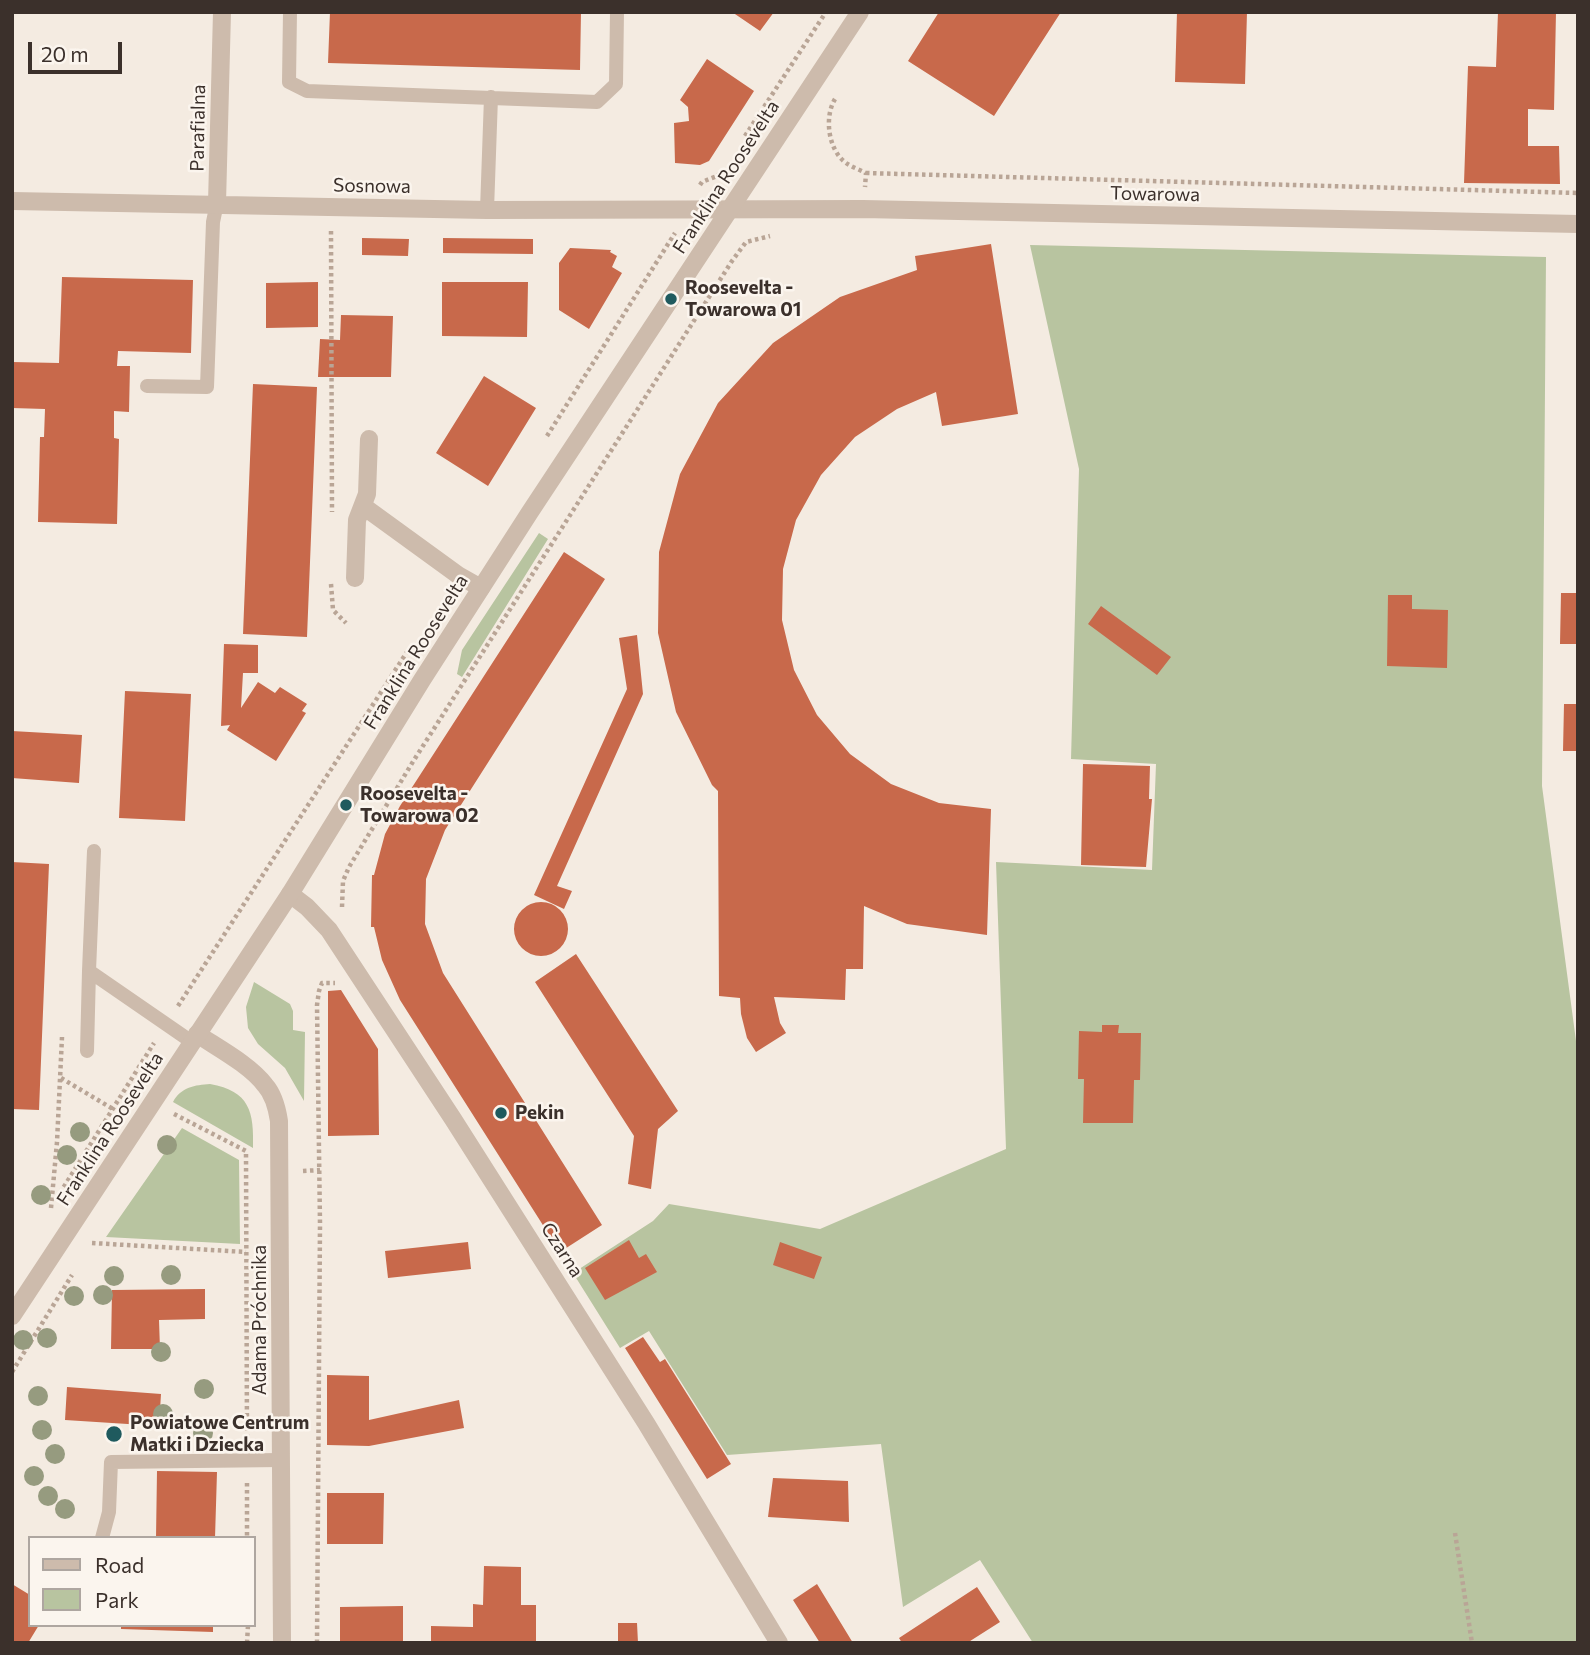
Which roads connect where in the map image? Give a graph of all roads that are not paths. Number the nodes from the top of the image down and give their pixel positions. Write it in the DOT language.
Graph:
graph roads {
  1 [pos="222,12"];
  2 [pos="290,12"];
  3 [pos="617,12"];
  4 [pos="860,12"];
  5 [pos="491,97"];
  6 [pos="12,201"];
  7 [pos="217,204"];
  8 [pos="732,208"];
  9 [pos="487,210"];
  10 [pos="1578,224"];
  11 [pos="147,386"];
  12 [pos="369,439"];
  13 [pos="363,506"];
  14 [pos="355,579"];
  15 [pos="481,588"];
  16 [pos="94,851"];
  17 [pos="290,894"];
  18 [pos="89,971"];
  19 [pos="195,1038"];
  20 [pos="87,1051"];
  21 [pos="12,1316"];
  22 [pos="281,1460"];
  23 [pos="103,1536"];
  24 [pos="282,1643"];
  25 [pos="779,1643"];
  1 -- 7 [label="street, Parafialna"];
  2 -- 5 [label="lane"];
  3 -- 5 [label="lane"];
  4 -- 8 [label="street, Franklina Roosevelta"];
  5 -- 9 [label="lane"];
  6 -- 7 [label="street, Sosnowa"];
  7 -- 9 [label="street, Sosnowa"];
  7 -- 11 [label="lane"];
  8 -- 9 [label="street, Sosnowa"];
  8 -- 10 [label="street, Towarowa"];
  8 -- 15 [label="street, Franklina Roosevelta"];
  12 -- 13 [label="street"];
  13 -- 14 [label="street"];
  13 -- 15 [label="street"];
  15 -- 17 [label="street, Franklina Roosevelta"];
  16 -- 18 [label="lane"];
  17 -- 19 [label="street, Franklina Roosevelta"];
  17 -- 25 [label="street, Czarna"];
  18 -- 19 [label="lane"];
  18 -- 20 [label="lane"];
  19 -- 21 [label="street, Franklina Roosevelta"];
  19 -- 22 [label="street, Adama Próchnika"];
  22 -- 23 [label="lane"];
  22 -- 24 [label="street, Adama Próchnika"];
}
